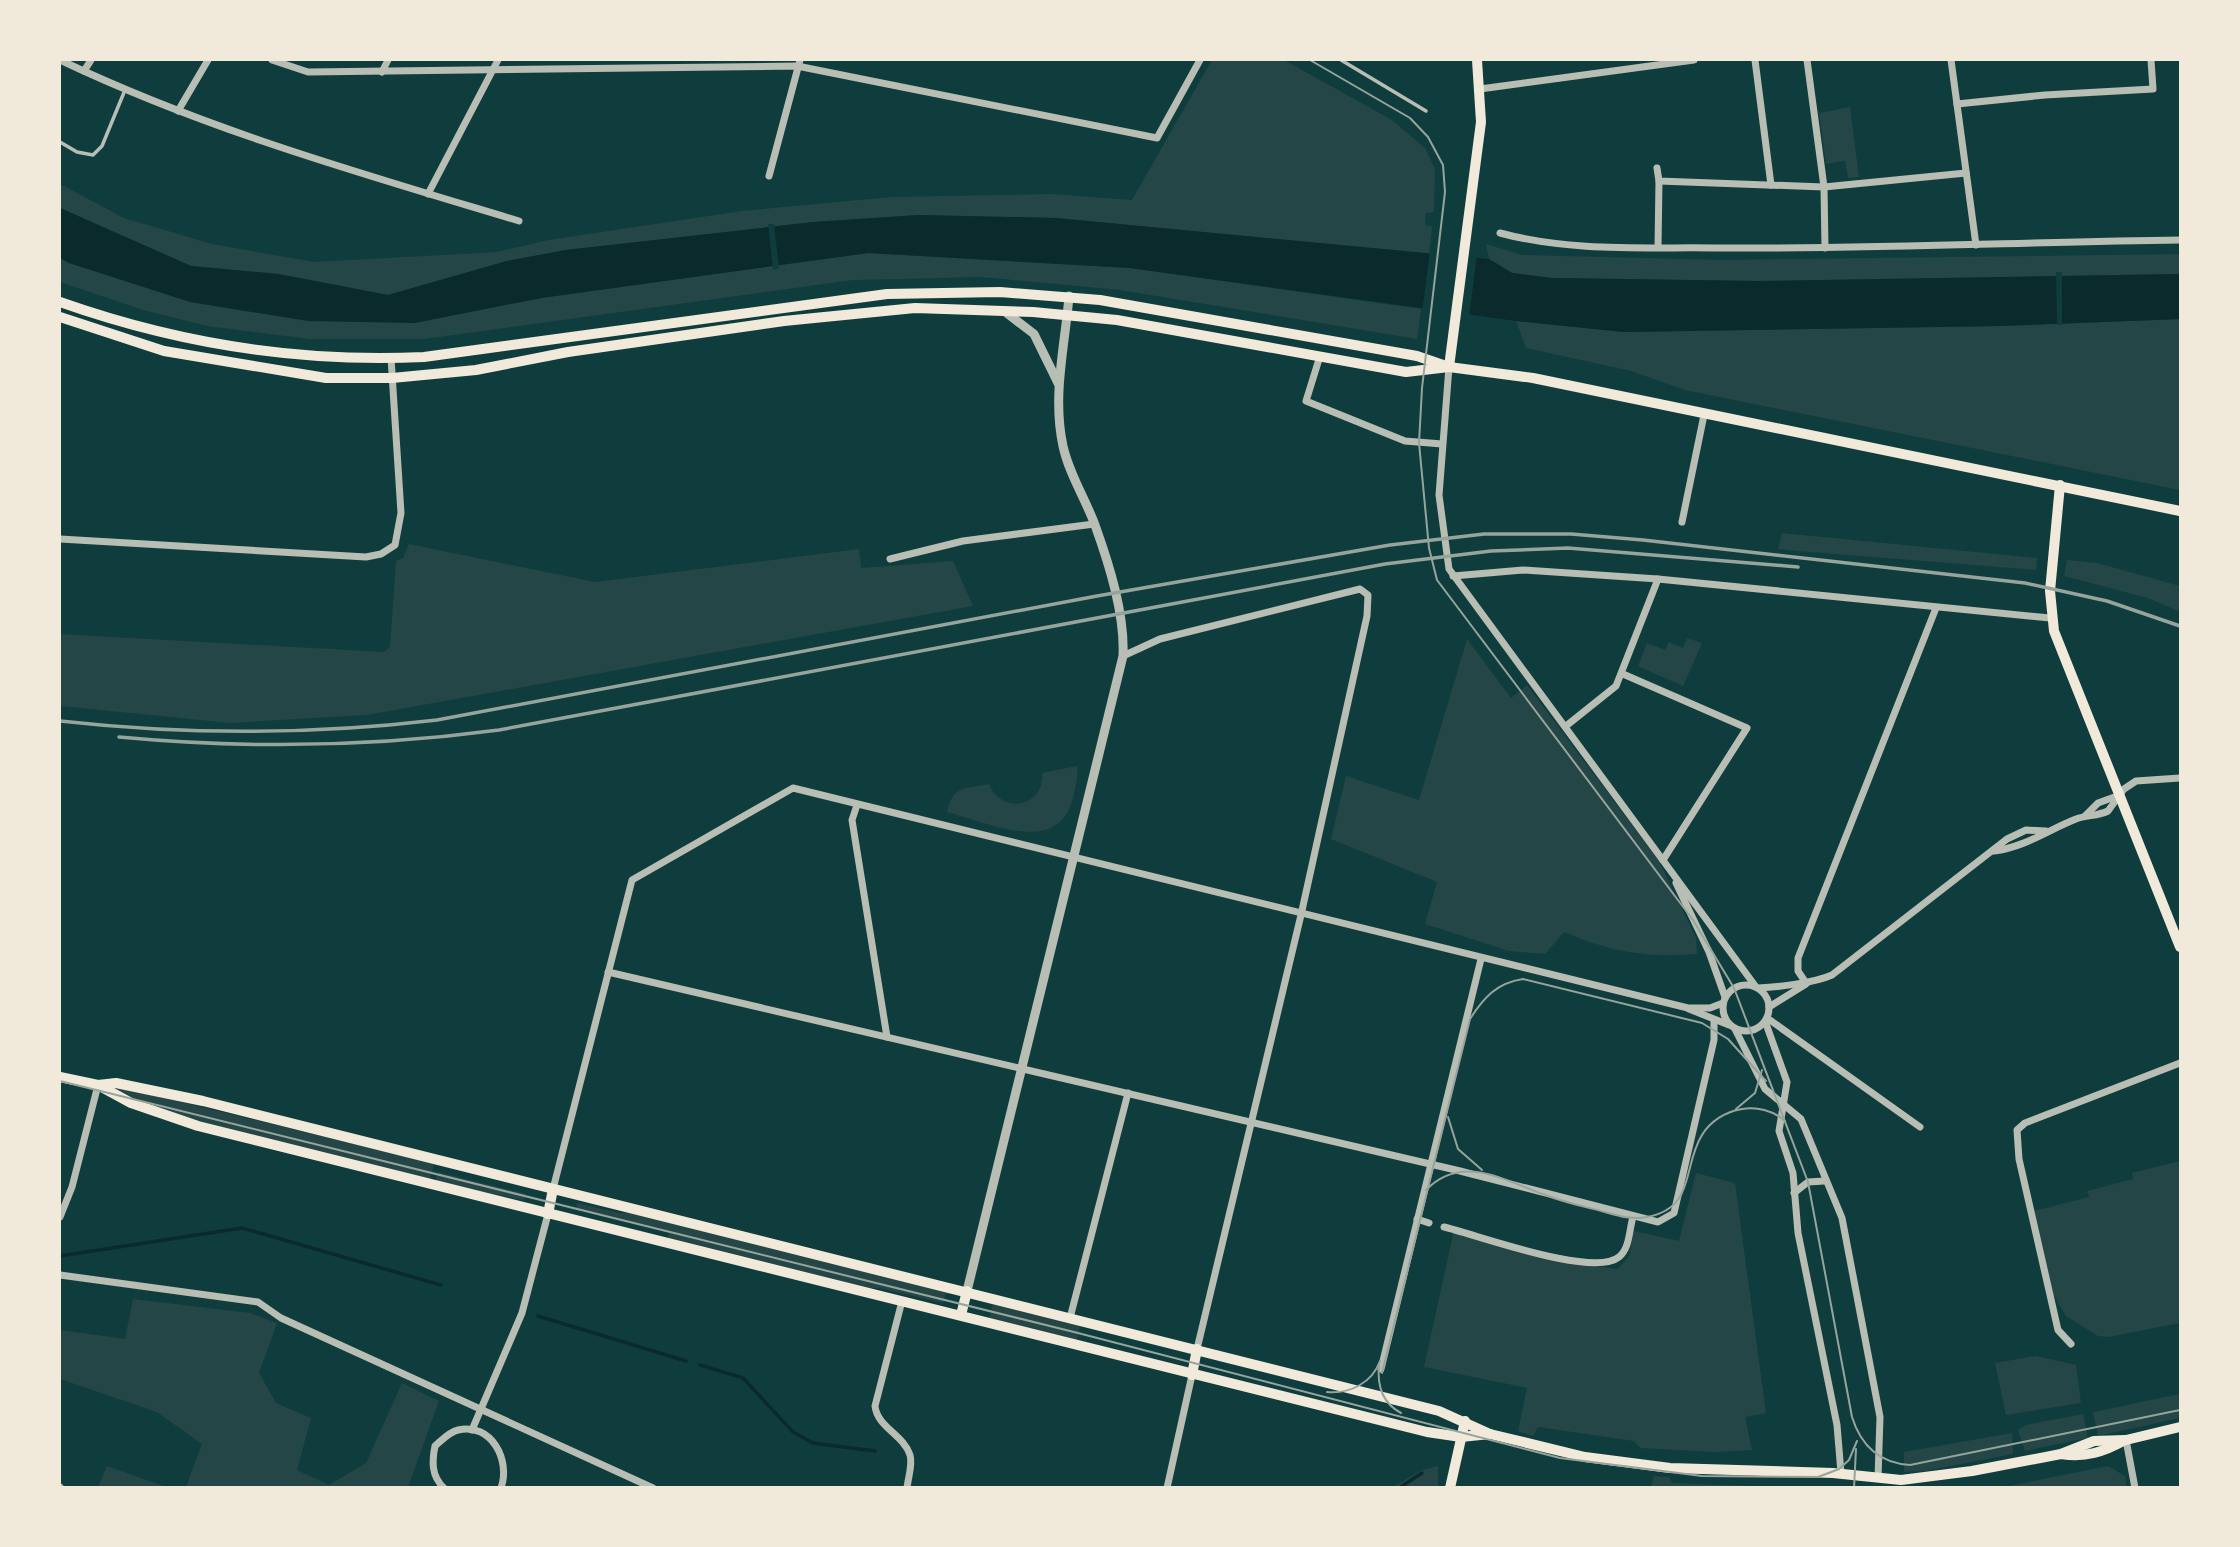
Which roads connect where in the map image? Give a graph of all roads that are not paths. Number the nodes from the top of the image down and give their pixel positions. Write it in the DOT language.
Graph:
graph roads {
  1 [pos="60,60"];
  2 [pos="91,60"];
  3 [pos="208,60"];
  4 [pos="272,60"];
  5 [pos="388,60"];
  6 [pos="498,60"];
  7 [pos="786,60"];
  8 [pos="1200,60"];
  9 [pos="1341,60"];
  10 [pos="1477,60"];
  11 [pos="1694,60"];
  12 [pos="1755,60"];
  13 [pos="1807,60"];
  14 [pos="1951,60"];
  15 [pos="2151,60"];
  16 [pos="798,63"];
  17 [pos="1639,63"];
  18 [pos="84,71"];
  19 [pos="382,72"];
  20 [pos="491,72"];
  21 [pos="1480,89"];
  22 [pos="125,90"];
  23 [pos="1957,104"];
  24 [pos="178,111"];
  25 [pos="1426,111"];
  26 [pos="60,142"];
  27 [pos="1657,168"];
  28 [pos="1966,173"];
  29 [pos="769,176"];
  30 [pos="1659,181"];
  31 [pos="1771,185"];
  32 [pos="1825,187"];
  33 [pos="428,194"];
  34 [pos="519,221"];
  35 [pos="1500,233"];
  36 [pos="2180,240"];
  37 [pos="1976,245"];
  38 [pos="1658,247"];
  39 [pos="1825,248"];
  40 [pos="1069,296"];
  41 [pos="60,302"];
  42 [pos="1004,311"];
  43 [pos="1067,315"];
  44 [pos="60,317"];
  45 [pos="1320,356"];
  46 [pos="391,358"];
  47 [pos="1449,367"];
  48 [pos="392,378"];
  49 [pos="1059,387"];
  50 [pos="1703,415"];
  51 [pos="1442,444"];
  52 [pos="2060,485"];
  53 [pos="2180,511"];
  54 [pos="1682,522"];
  55 [pos="1094,524"];
  56 [pos="60,539"];
  57 [pos="890,559"];
  58 [pos="1452,576"];
  59 [pos="1658,579"];
  60 [pos="1936,608"];
  61 [pos="2050,618"];
  62 [pos="1123,656"];
  63 [pos="1623,674"];
  64 [pos="1566,726"];
  65 [pos="2180,778"];
  66 [pos="2120,795"];
  67 [pos="856,805"];
  68 [pos="2085,816"];
  69 [pos="2046,831"];
  70 [pos="1993,851"];
  71 [pos="1072,859"];
  72 [pos="1665,863"];
  73 [pos="1301,915"];
  74 [pos="2180,947"];
  75 [pos="1481,959"];
  76 [pos="608,972"];
  77 [pos="1806,983"];
  78 [pos="1757,988"];
  79 [pos="1724,1000"];
  80 [pos="1769,1007"];
  81 [pos="1688,1008"];
  82 [pos="1766,1019"];
  83 [pos="1714,1021"];
  84 [pos="1733,1028"];
  85 [pos="887,1037"];
  86 [pos="2180,1063"];
  87 [pos="1022,1069"];
  88 [pos="60,1077"];
  89 [pos="98,1085"];
  90 [pos="1128,1093"];
  91 [pos="1782,1105"];
  92 [pos="1250,1122"];
  93 [pos="1920,1126"];
  94 [pos="1431,1164"];
  95 [pos="1825,1181"];
  96 [pos="553,1189"];
  97 [pos="1794,1193"];
  98 [pos="61,1206"];
  99 [pos="548,1214"];
  100 [pos="60,1217"];
  101 [pos="1633,1217"];
  102 [pos="1417,1219"];
  103 [pos="1429,1223"];
  104 [pos="1444,1227"];
  105 [pos="60,1275"];
  106 [pos="967,1291"];
  107 [pos="902,1301"];
  108 [pos="961,1315"];
  109 [pos="1070,1318"];
  110 [pos="2071,1344"];
  111 [pos="1197,1349"];
  112 [pos="1381,1369"];
  113 [pos="1192,1375"];
  114 [pos="481,1408"];
  115 [pos="1465,1421"];
  116 [pos="2180,1427"];
  117 [pos="472,1430"];
  118 [pos="1490,1434"];
  119 [pos="1461,1437"];
  120 [pos="2126,1440"];
  121 [pos="1841,1473"];
  122 [pos="1878,1478"];
  123 [pos="444,1488"];
  124 [pos="501,1488"];
  125 [pos="653,1488"];
  126 [pos="907,1488"];
  127 [pos="1167,1488"];
  128 [pos="1450,1488"];
  129 [pos="2135,1488"];
  1 -- 18 [label="street"];
  2 -- 18 [label="street"];
  3 -- 24 [label="street"];
  4 -- 19 [label="street"];
  5 -- 19 [label="street"];
  6 -- 20 [label="street"];
  7 -- 16 [label="street"];
  8 -- 16 [label="street"];
  9 -- 25 [label="lane"];
  10 -- 21 [label="main road"];
  11 -- 17 [label="street"];
  12 -- 31 [label="street"];
  13 -- 32 [label="street"];
  14 -- 23 [label="street"];
  15 -- 23 [label="street"];
  16 -- 20 [label="street"];
  16 -- 29 [label="street"];
  17 -- 21 [label="street"];
  18 -- 22 [label="street"];
  19 -- 20 [label="street"];
  20 -- 33 [label="street"];
  21 -- 47 [label="main road"];
  22 -- 24 [label="street"];
  22 -- 26 [label="lane"];
  23 -- 28 [label="street"];
  24 -- 33 [label="street"];
  27 -- 30 [label="street"];
  28 -- 32 [label="street"];
  28 -- 37 [label="street"];
  30 -- 31 [label="street"];
  30 -- 38 [label="street"];
  31 -- 32 [label="street"];
  32 -- 39 [label="street"];
  33 -- 34 [label="street"];
  35 -- 38 [label="street"];
  36 -- 37 [label="street"];
  37 -- 39 [label="street"];
  38 -- 39 [label="street"];
  40 -- 43 [label="street"];
  40 -- 46 [label="main road"];
  40 -- 47 [label="main road"];
  41 -- 46 [label="main road"];
  42 -- 43 [label="main road"];
  42 -- 48 [label="main road"];
  42 -- 49 [label="street"];
  43 -- 45 [label="main road"];
  43 -- 49 [label="street"];
  44 -- 48 [label="main road"];
  45 -- 47 [label="main road"];
  45 -- 51 [label="street"];
  46 -- 48 [label="street"];
  47 -- 50 [label="main road"];
  47 -- 51 [label="street"];
  48 -- 56 [label="street"];
  49 -- 55 [label="street"];
  50 -- 52 [label="main road"];
  50 -- 54 [label="street"];
  51 -- 58 [label="street"];
  52 -- 53 [label="main road"];
  52 -- 61 [label="main road"];
  55 -- 57 [label="street"];
  55 -- 62 [label="street"];
  58 -- 59 [label="street"];
  58 -- 64 [label="street"];
  59 -- 60 [label="street"];
  59 -- 63 [label="street"];
  60 -- 61 [label="street"];
  60 -- 77 [label="street"];
  61 -- 66 [label="main road"];
  62 -- 71 [label="street"];
  62 -- 73 [label="street"];
  63 -- 64 [label="street"];
  63 -- 72 [label="street"];
  64 -- 72 [label="street"];
  65 -- 66 [label="street"];
  66 -- 68 [label="street"];
  66 -- 68 [label="street"];
  66 -- 74 [label="main road"];
  67 -- 71 [label="street"];
  67 -- 76 [label="street"];
  67 -- 85 [label="street"];
  68 -- 69 [label="street"];
  69 -- 70 [label="street"];
  69 -- 70 [label="street"];
  70 -- 77 [label="street"];
  71 -- 73 [label="street"];
  71 -- 87 [label="street"];
  72 -- 78 [label="street"];
  72 -- 79 [label="street"];
  73 -- 75 [label="street"];
  73 -- 92 [label="street"];
  75 -- 81 [label="street"];
  75 -- 94 [label="street"];
  76 -- 85 [label="street"];
  76 -- 96 [label="street"];
  77 -- 78 [label="street"];
  77 -- 80 [label="street"];
  78 -- 79 [label="street"];
  78 -- 80 [label="street"];
  79 -- 81 [label="street"];
  79 -- 84 [label="street"];
  80 -- 82 [label="street"];
  81 -- 83 [label="street"];
  82 -- 84 [label="street"];
  82 -- 91 [label="street"];
  82 -- 93 [label="street"];
  83 -- 84 [label="street"];
  83 -- 101 [label="street"];
  84 -- 91 [label="street"];
  85 -- 87 [label="street"];
  86 -- 110 [label="street"];
  87 -- 90 [label="street"];
  87 -- 106 [label="street"];
  88 -- 89 [label="main road"];
  89 -- 96 [label="main road"];
  89 -- 98 [label="street"];
  89 -- 99 [label="main road"];
  90 -- 92 [label="street"];
  90 -- 109 [label="street"];
  91 -- 95 [label="street"];
  91 -- 97 [label="street"];
  92 -- 94 [label="street"];
  92 -- 111 [label="street"];
  94 -- 101 [label="street"];
  94 -- 102 [label="street"];
  95 -- 97 [label="street"];
  95 -- 122 [label="street"];
  96 -- 99 [label="main road"];
  96 -- 106 [label="main road"];
  97 -- 121 [label="street"];
  98 -- 100 [label="street"];
  99 -- 107 [label="main road"];
  99 -- 114 [label="street"];
  101 -- 104 [label="street"];
  102 -- 103 [label="street"];
  102 -- 112 [label="street"];
  105 -- 114 [label="street"];
  106 -- 108 [label="main road"];
  106 -- 109 [label="main road"];
  107 -- 108 [label="main road"];
  107 -- 126 [label="street"];
  108 -- 113 [label="main road"];
  109 -- 111 [label="main road"];
  111 -- 113 [label="main road"];
  111 -- 115 [label="main road"];
  113 -- 119 [label="main road"];
  113 -- 127 [label="street"];
  114 -- 117 [label="street"];
  114 -- 125 [label="street"];
  115 -- 118 [label="main road"];
  115 -- 119 [label="main road"];
  116 -- 120 [label="main road"];
  117 -- 123 [label="street"];
  117 -- 124 [label="street"];
  118 -- 119 [label="main road"];
  118 -- 121 [label="main road"];
  119 -- 128 [label="main road"];
  120 -- 122 [label="main road"];
  120 -- 129 [label="street"];
  121 -- 122 [label="main road"];
}
